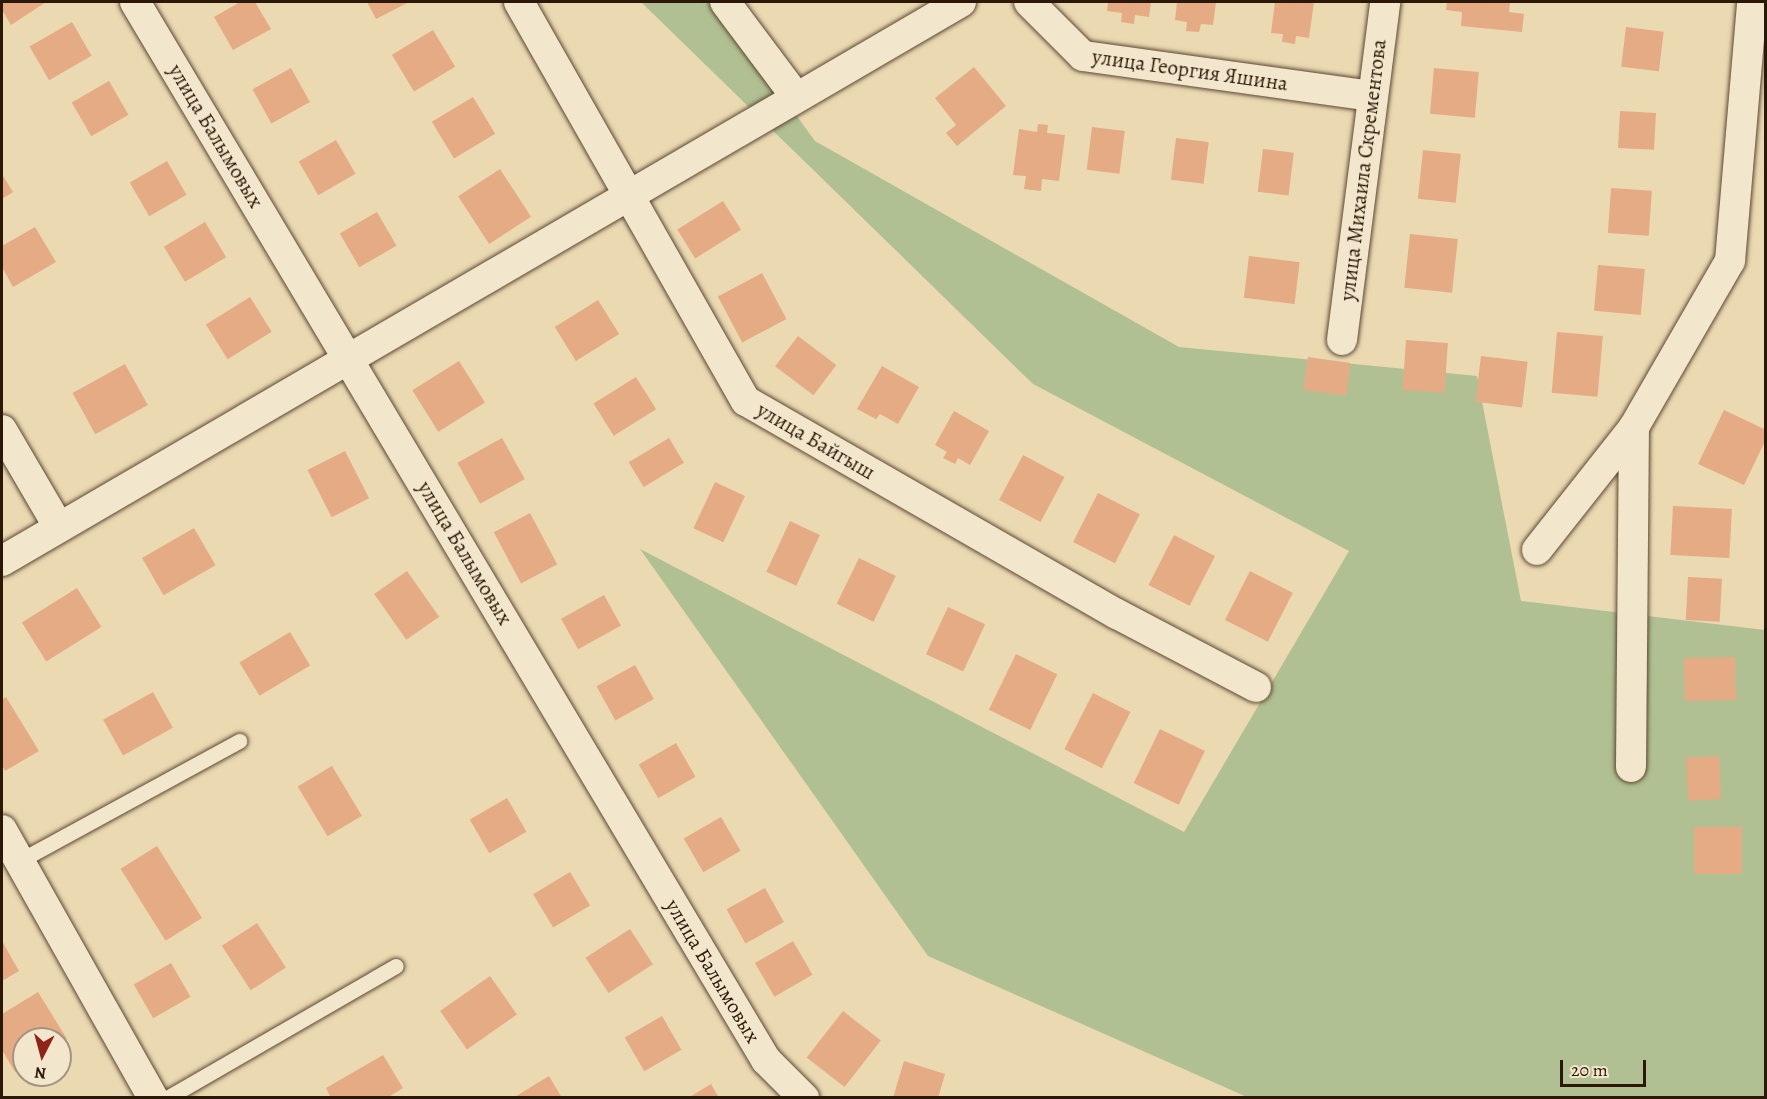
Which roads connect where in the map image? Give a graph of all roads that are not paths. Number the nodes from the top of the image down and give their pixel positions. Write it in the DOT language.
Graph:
graph roads {
  1 [pos="135,2"];
  2 [pos="519,2"];
  3 [pos="725,2"];
  4 [pos="961,2"];
  5 [pos="1029,2"];
  6 [pos="1385,2"];
  7 [pos="1752,2"];
  8 [pos="1372,96"];
  9 [pos="796,97"];
  10 [pos="625,195"];
  11 [pos="1342,340"];
  12 [pos="349,358"];
  13 [pos="1634,427"];
  14 [pos="2,430"];
  15 [pos="58,526"];
  16 [pos="1537,550"];
  17 [pos="2,561"];
  18 [pos="1256,687"];
  19 [pos="239,741"];
  20 [pos="1631,767"];
  21 [pos="2,830"];
  22 [pos="19,861"];
  23 [pos="396,966"];
  24 [pos="153,1098"];
  25 [pos="167,1098"];
  26 [pos="804,1098"];
  1 -- 12 [label="street, улица Балымовых"];
  2 -- 10 [label="street, улица Байгыш"];
  3 -- 9 [label="street"];
  4 -- 9 [label="street"];
  5 -- 8 [label="street, улица Георгия Яшина"];
  6 -- 8 [label="street, улица Михаила Скрементова"];
  7 -- 13 [label="street"];
  8 -- 11 [label="street, улица Михаила Скрементова"];
  9 -- 10 [label="street"];
  10 -- 12 [label="street"];
  10 -- 18 [label="street, улица Байгыш"];
  12 -- 15 [label="street"];
  12 -- 26 [label="street, улица Балымовых"];
  13 -- 16 [label="street"];
  13 -- 20 [label="street"];
  14 -- 15 [label="street"];
  15 -- 17 [label="street"];
  19 -- 22 [label="lane"];
  21 -- 22 [label="street"];
  22 -- 24 [label="street"];
  23 -- 25 [label="lane"];
}
